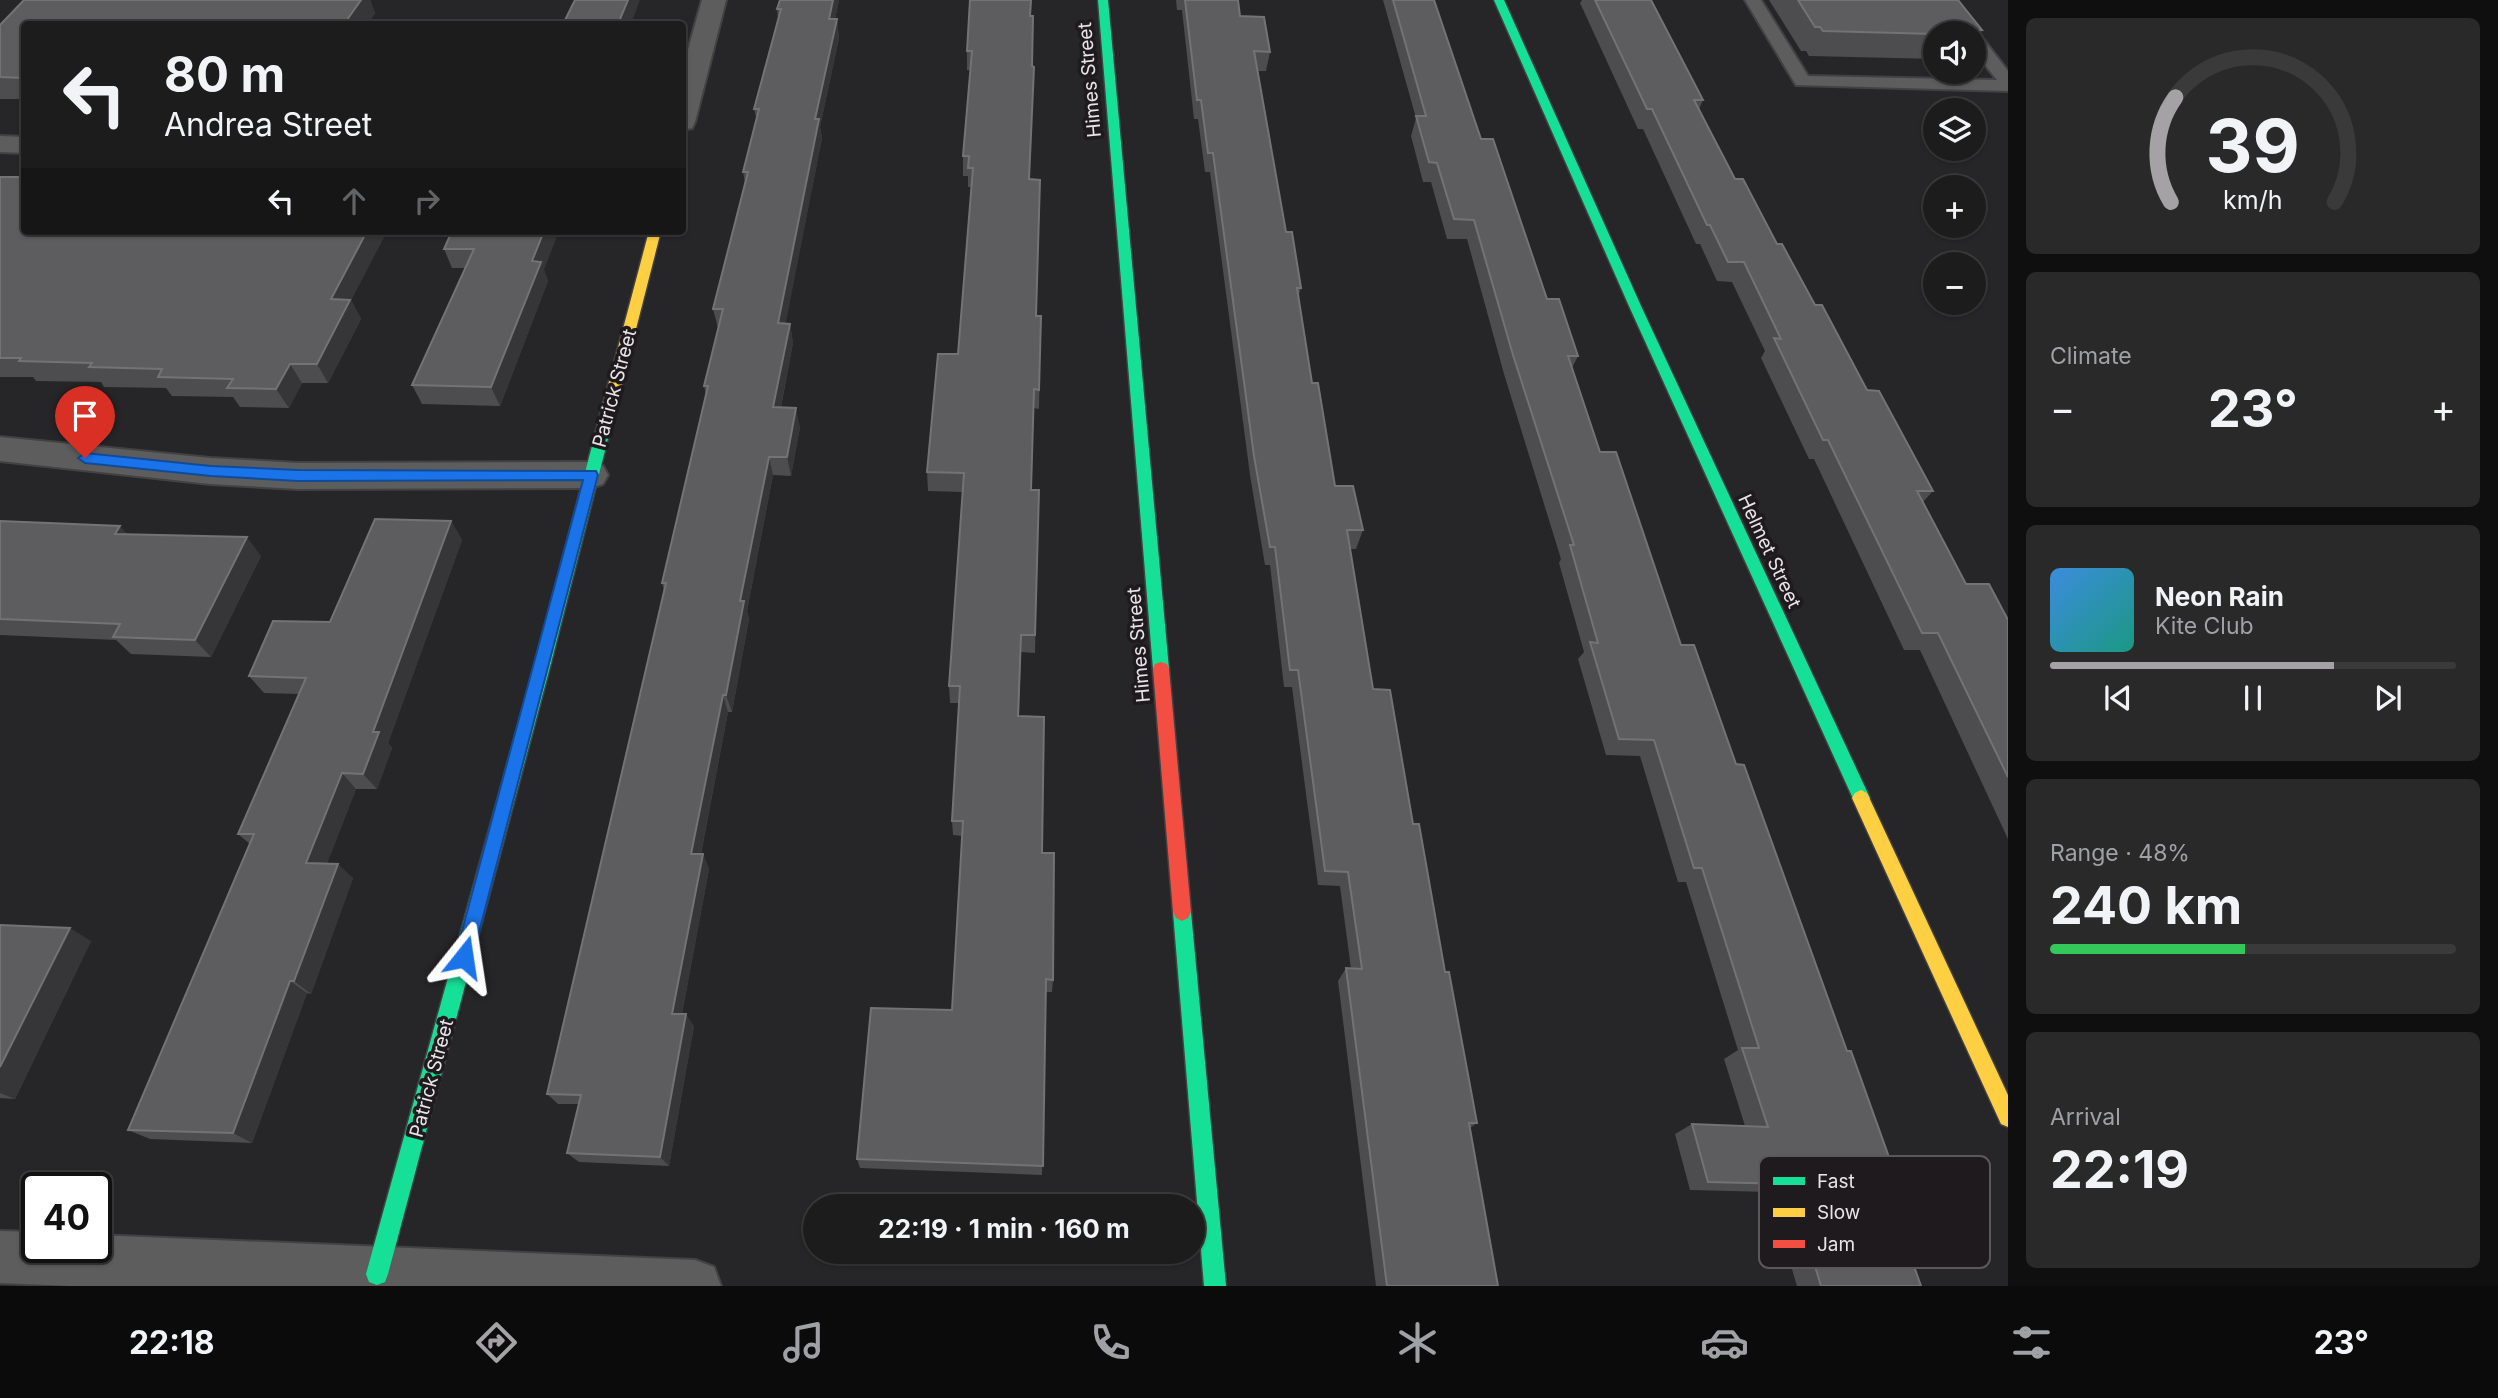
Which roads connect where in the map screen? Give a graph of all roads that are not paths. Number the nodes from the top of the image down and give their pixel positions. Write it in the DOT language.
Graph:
graph roads {
  1 [pos="713,0"];
  2 [pos="1103,0"];
  3 [pos="1499,0"];
  4 [pos="1753,0"];
  5 [pos="1986,55"];
  6 [pos="2008,84"];
  7 [pos="686,106"];
  8 [pos="0,144"];
  9 [pos="21,145"];
  10 [pos="653,235"];
  11 [pos="0,449"];
  12 [pos="591,475"];
  13 [pos="2008,1117"];
  14 [pos="0,1257"];
  15 [pos="377,1274"];
  16 [pos="695,1286"];
  17 [pos="1215,1286"];
  1 -- 7 [label="street"];
  2 -- 17 [label="street, Himes Street"];
  3 -- 13 [label="street, Helmet Street"];
  4 -- 6 [label="lane"];
  5 -- 6 [label="lane"];
  8 -- 9 [label="street"];
  10 -- 12 [label="street, Patrick Street"];
  11 -- 12 [label="street"];
  12 -- 15 [label="street, Patrick Street"];
  14 -- 15 [label="street"];
  15 -- 16 [label="street"];
}
